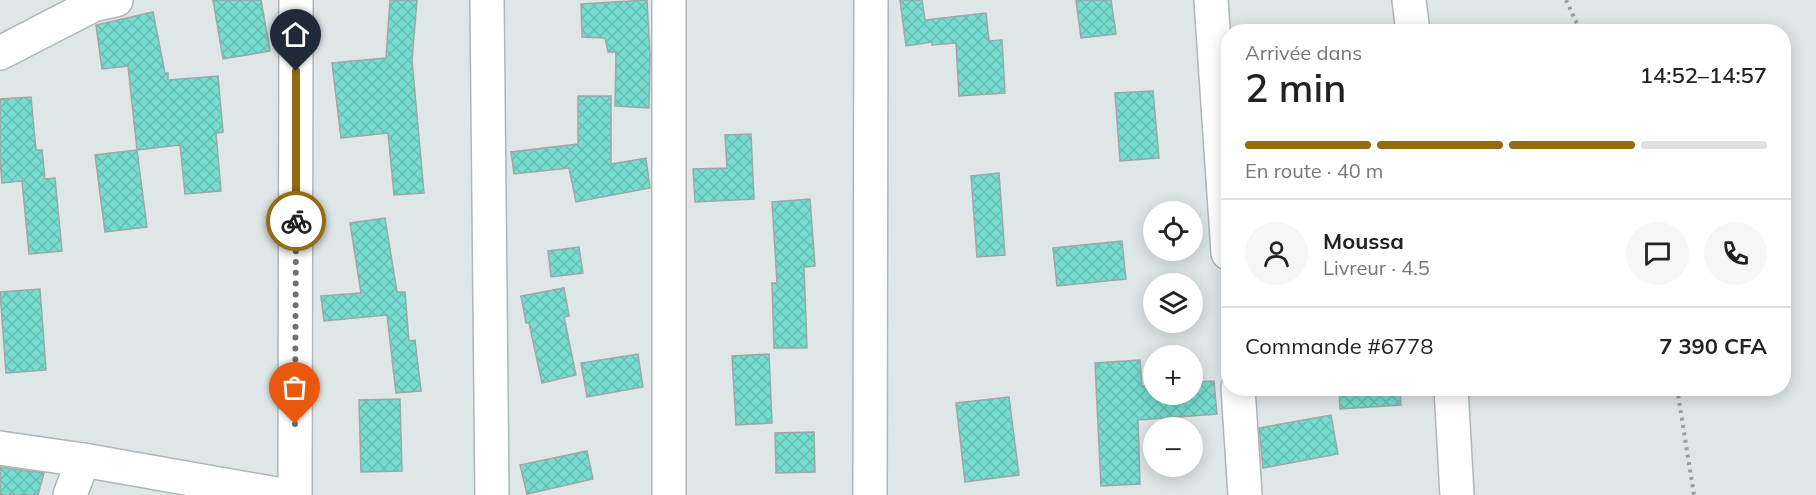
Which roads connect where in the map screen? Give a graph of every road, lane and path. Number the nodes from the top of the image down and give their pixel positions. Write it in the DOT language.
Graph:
graph roads {
  1 [pos="296,0"];
  2 [pos="487,0"];
  3 [pos="669,0"];
  4 [pos="871,0"];
  5 [pos="1211,0"];
  6 [pos="1408,0"];
  7 [pos="1566,0"];
  8 [pos="101,2"];
  9 [pos="1412,24"];
  10 [pos="1577,24"];
  11 [pos="0,53"];
  12 [pos="1221,149"];
  13 [pos="1239,396"];
  14 [pos="1451,396"];
  15 [pos="1678,396"];
  16 [pos="0,448"];
  17 [pos="83,460"];
  18 [pos="70,495"];
  19 [pos="282,495"];
  20 [pos="295,495"];
  21 [pos="492,495"];
  22 [pos="669,495"];
  23 [pos="870,495"];
  24 [pos="1245,495"];
  25 [pos="1457,495"];
  26 [pos="1694,495"];
  1 -- 20 [label="street"];
  2 -- 21 [label="street"];
  3 -- 22 [label="street"];
  4 -- 23 [label="street"];
  5 -- 12 [label="street"];
  6 -- 9 [label="street"];
  7 -- 10 [label="path"];
  8 -- 11 [label="street"];
  13 -- 24 [label="street"];
  14 -- 25 [label="street"];
  15 -- 26 [label="path"];
  16 -- 17 [label="street"];
  17 -- 18 [label="street"];
  17 -- 19 [label="street"];
}
